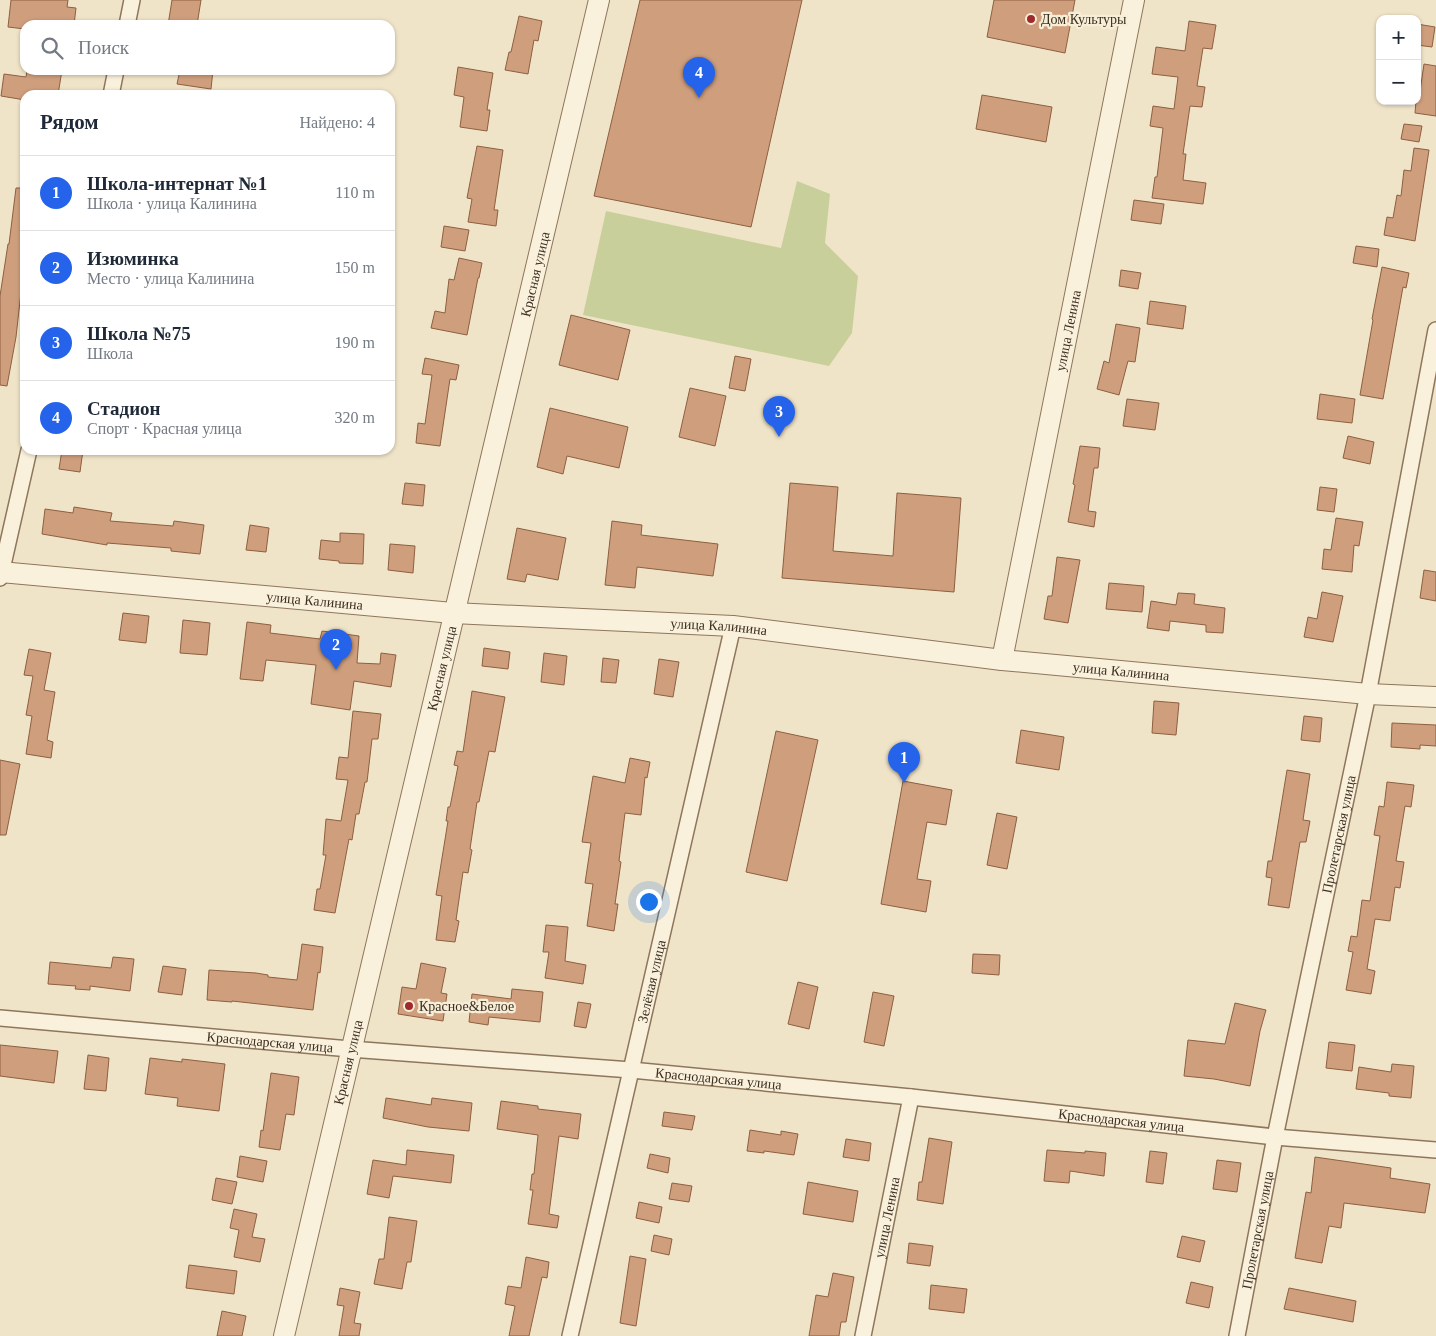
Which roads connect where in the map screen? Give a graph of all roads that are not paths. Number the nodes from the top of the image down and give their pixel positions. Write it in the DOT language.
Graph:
graph roads {
  1 [pos="132,0"];
  2 [pos="599,0"];
  3 [pos="1134,0"];
  4 [pos="128,20"];
  5 [pos="115,75"];
  6 [pos="112,90"];
  7 [pos="1436,330"];
  8 [pos="28,455"];
  9 [pos="0,574"];
  10 [pos="453,613"];
  11 [pos="733,626"];
  12 [pos="1002,660"];
  13 [pos="1368,694"];
  14 [pos="1436,697"];
  15 [pos="0,1018"];
  16 [pos="350,1049"];
  17 [pos="631,1070"];
  18 [pos="911,1097"];
  19 [pos="1275,1137"];
  20 [pos="1436,1150"];
  21 [pos="284,1336"];
  22 [pos="570,1336"];
  23 [pos="863,1336"];
  24 [pos="1238,1336"];
  1 -- 4 [label="street"];
  2 -- 10 [label="street, Красная улица"];
  3 -- 12 [label="street, улица Ленина"];
  5 -- 6 [label="street"];
  7 -- 13 [label="street, Пролетарская улица"];
  8 -- 9 [label="street"];
  9 -- 10 [label="street, улица Калинина"];
  10 -- 11 [label="street, улица Калинина"];
  10 -- 16 [label="street, Красная улица"];
  11 -- 12 [label="street, улица Калинина"];
  11 -- 17 [label="street, Зелёная улица"];
  12 -- 13 [label="street, улица Калинина"];
  13 -- 14 [label="street, улица Калинина"];
  13 -- 19 [label="street, Пролетарская улица"];
  15 -- 16 [label="street, Краснодарская улица"];
  16 -- 17 [label="street, Краснодарская улица"];
  16 -- 21 [label="street, Красная улица"];
  17 -- 18 [label="street, Краснодарская улица"];
  17 -- 22 [label="street, Зелёная улица"];
  18 -- 19 [label="street, Краснодарская улица"];
  18 -- 23 [label="street, улица Ленина"];
  19 -- 20 [label="street, Краснодарская улица"];
  19 -- 24 [label="street, Пролетарская улица"];
}
